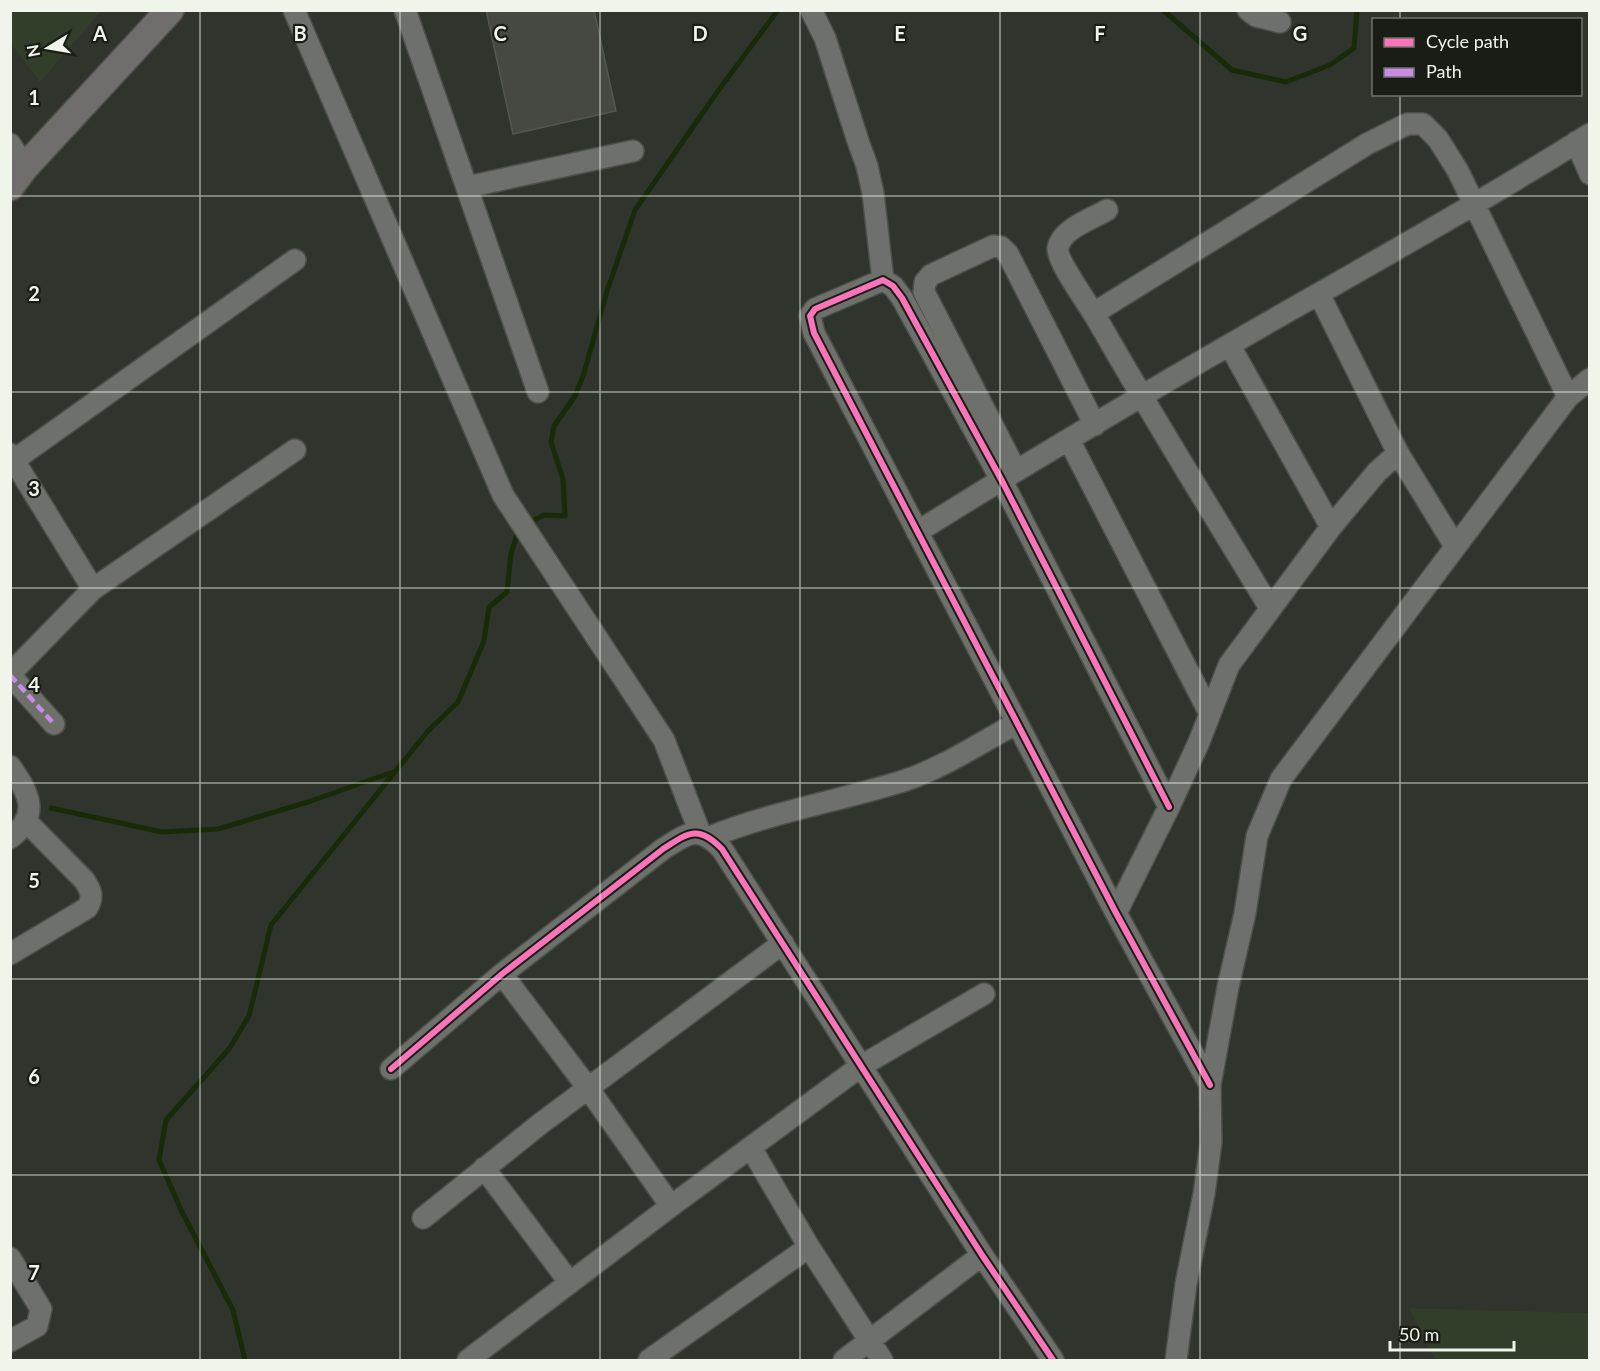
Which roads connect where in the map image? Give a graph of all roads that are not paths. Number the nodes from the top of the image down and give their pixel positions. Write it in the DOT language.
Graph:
graph roads {
  1 [pos="170,10"];
  2 [pos="294,10"];
  3 [pos="405,10"];
  4 [pos="811,10"];
  5 [pos="1248,10"];
  6 [pos="1280,22"];
  7 [pos="1583,138"];
  8 [pos="10,144"];
  9 [pos="633,151"];
  10 [pos="1590,174"];
  11 [pos="18,177"];
  12 [pos="467,187"];
  13 [pos="1475,206"];
  14 [pos="1107,210"];
  15 [pos="295,260"];
  16 [pos="883,279"];
  17 [pos="1319,294"];
  18 [pos="1094,313"];
  19 [pos="1230,346"];
  20 [pos="1590,379"];
  21 [pos="538,392"];
  22 [pos="1141,398"];
  23 [pos="1568,398"];
  24 [pos="1095,425"];
  25 [pos="1069,440"];
  26 [pos="295,450"];
  27 [pos="1398,453"];
  28 [pos="12,460"];
  29 [pos="1009,475"];
  30 [pos="1331,527"];
  31 [pos="917,532"];
  32 [pos="1455,546"];
  33 [pos="93,589"];
  34 [pos="1270,608"];
  35 [pos="10,675"];
  36 [pos="1210,714"];
  37 [pos="1017,723"];
  38 [pos="54,724"];
  39 [pos="10,766"];
  40 [pos="1169,807"];
  41 [pos="27,822"];
  42 [pos="705,835"];
  43 [pos="10,838"];
  44 [pos="1116,913"];
  45 [pos="783,943"];
  46 [pos="10,954"];
  47 [pos="502,974"];
  48 [pos="984,994"];
  49 [pos="861,1066"];
  50 [pos="391,1069"];
  51 [pos="1210,1085"];
  52 [pos="588,1088"];
  53 [pos="751,1148"];
  54 [pos="484,1168"];
  55 [pos="671,1206"];
  56 [pos="423,1218"];
  57 [pos="808,1247"];
  58 [pos="982,1255"];
  59 [pos="10,1258"];
  60 [pos="570,1283"];
  61 [pos="10,1341"];
  62 [pos="870,1342"];
  63 [pos="474,1359"];
  64 [pos="649,1360"];
  65 [pos="844,1360"];
  66 [pos="882,1360"];
  67 [pos="1053,1360"];
  68 [pos="1176,1360"];
  1 -- 11 [label="main road"];
  2 -- 42 [label="street"];
  3 -- 12 [label="street"];
  4 -- 16 [label="street"];
  5 -- 6 [label="street"];
  7 -- 10 [label="street"];
  7 -- 13 [label="street"];
  8 -- 11 [label="street"];
  9 -- 12 [label="street"];
  12 -- 21 [label="street"];
  13 -- 17 [label="street"];
  13 -- 18 [label="street"];
  13 -- 23 [label="street"];
  14 -- 18 [label="street"];
  15 -- 28 [label="street"];
  16 -- 29 [label="street"];
  16 -- 31 [label="street"];
  17 -- 19 [label="street"];
  17 -- 27 [label="street"];
  18 -- 22 [label="street"];
  19 -- 22 [label="street"];
  19 -- 30 [label="street"];
  20 -- 23 [label="street"];
  22 -- 24 [label="street"];
  22 -- 34 [label="street"];
  23 -- 32 [label="street"];
  24 -- 25 [label="street"];
  24 -- 29 [label="street"];
  25 -- 29 [label="street"];
  25 -- 36 [label="street"];
  26 -- 33 [label="street"];
  27 -- 30 [label="street"];
  27 -- 32 [label="street"];
  28 -- 33 [label="street"];
  29 -- 31 [label="street"];
  29 -- 40 [label="street"];
  30 -- 34 [label="street"];
  31 -- 37 [label="street"];
  32 -- 51 [label="street"];
  33 -- 35 [label="street"];
  34 -- 36 [label="street"];
  35 -- 38 [label="street"];
  36 -- 40 [label="street"];
  37 -- 42 [label="street"];
  37 -- 44 [label="street"];
  39 -- 41 [label="street"];
  40 -- 44 [label="street"];
  41 -- 43 [label="street"];
  41 -- 46 [label="street"];
  42 -- 45 [label="street"];
  42 -- 47 [label="street"];
  44 -- 51 [label="street"];
  45 -- 49 [label="street"];
  45 -- 52 [label="street"];
  47 -- 50 [label="street"];
  47 -- 52 [label="street"];
  48 -- 49 [label="street"];
  49 -- 53 [label="street"];
  49 -- 58 [label="street"];
  51 -- 68 [label="street"];
  52 -- 54 [label="street"];
  52 -- 55 [label="street"];
  53 -- 55 [label="street"];
  53 -- 57 [label="street"];
  54 -- 56 [label="street"];
  54 -- 60 [label="street"];
  55 -- 60 [label="street"];
  57 -- 62 [label="street"];
  57 -- 64 [label="street"];
  58 -- 62 [label="street"];
  58 -- 67 [label="street"];
  59 -- 61 [label="street"];
  60 -- 63 [label="street"];
  62 -- 65 [label="street"];
  62 -- 66 [label="street"];
}
